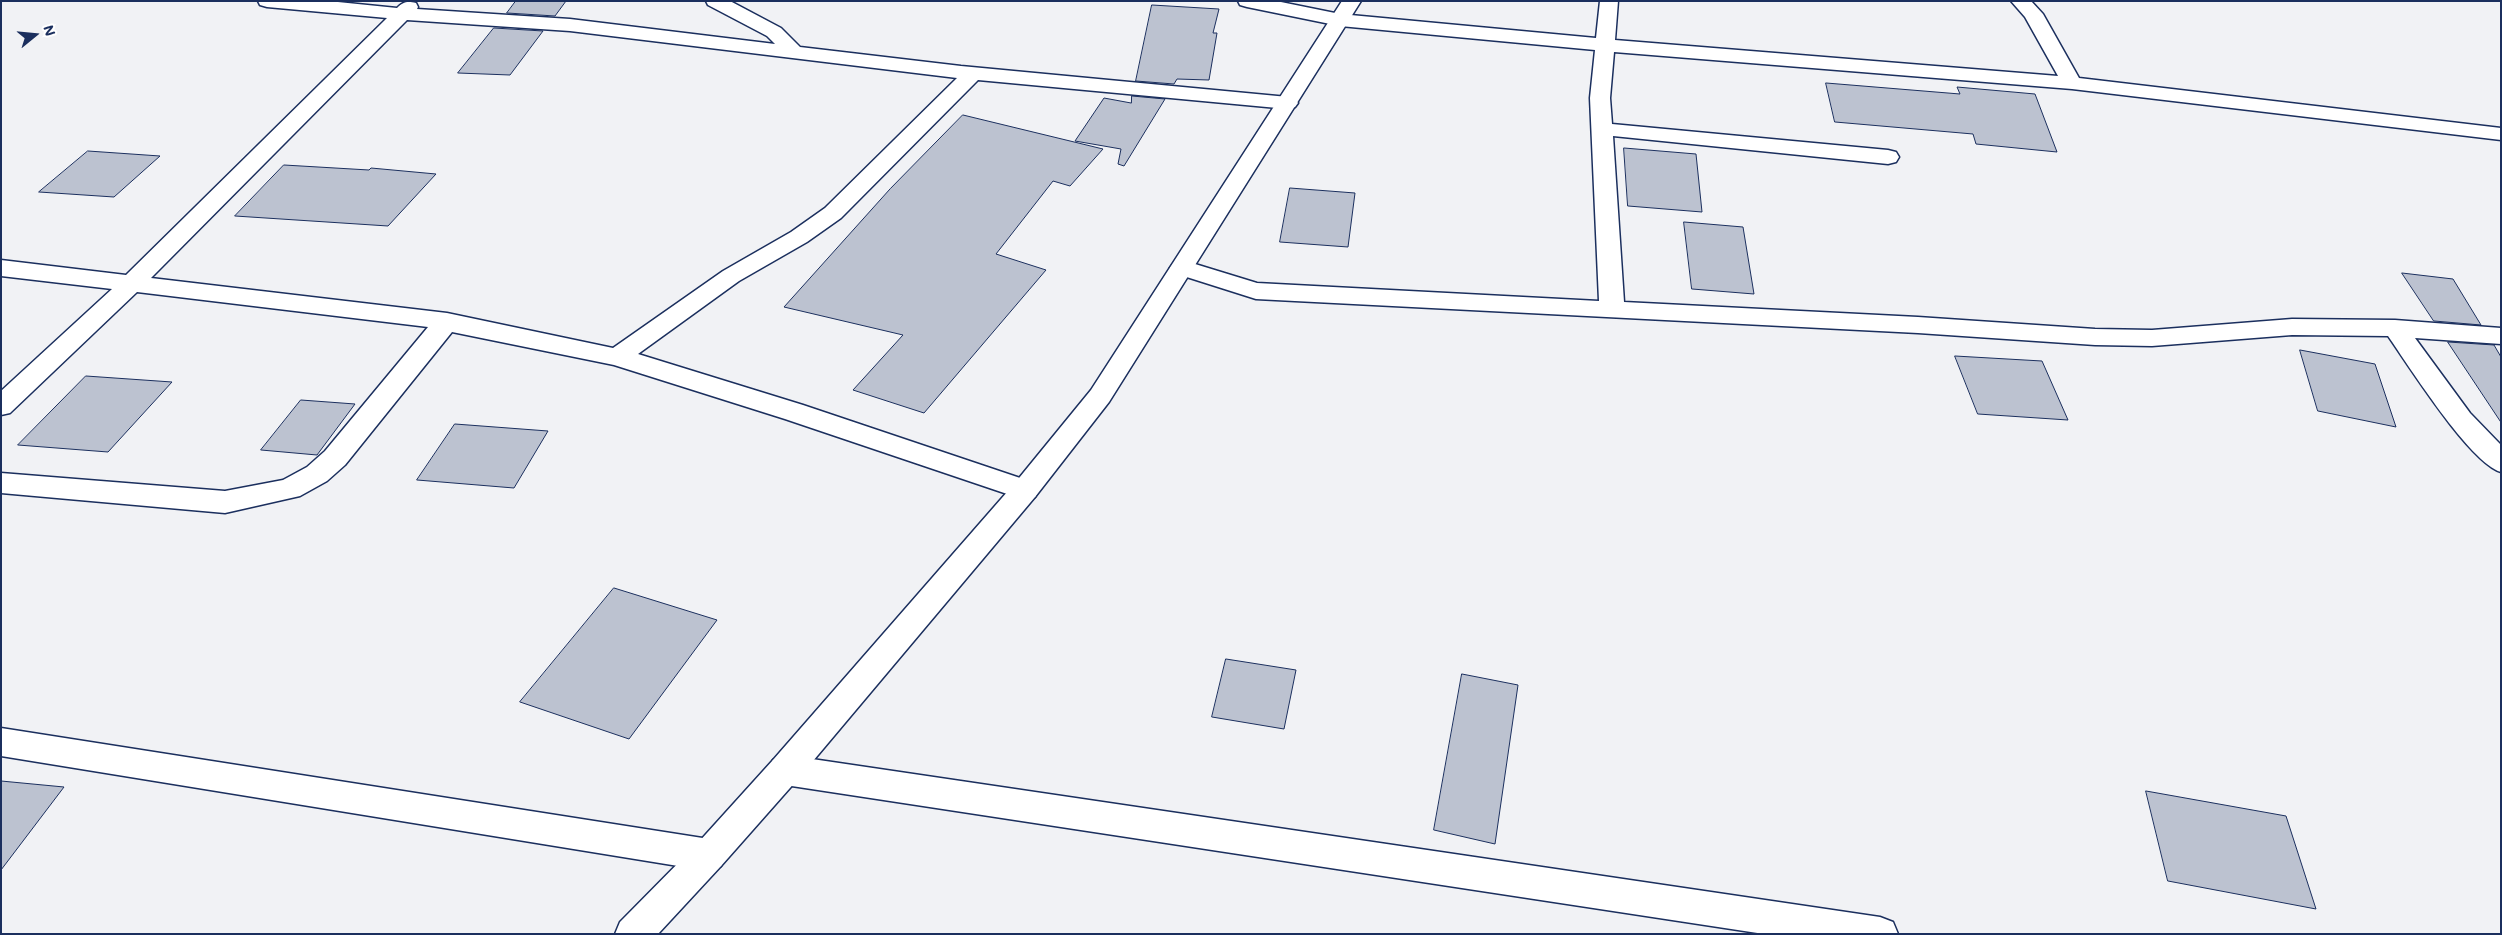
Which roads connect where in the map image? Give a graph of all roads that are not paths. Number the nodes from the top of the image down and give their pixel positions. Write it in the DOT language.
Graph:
graph roads {
  1 [pos="267,1"];
  2 [pos="715,1"];
  3 [pos="1247,1"];
  4 [pos="1609,1"];
  5 [pos="2020,1"];
  6 [pos="408,8"];
  7 [pos="1346,11"];
  8 [pos="1603,45"];
  9 [pos="794,52"];
  10 [pos="973,73"];
  11 [pos="2072,83"];
  12 [pos="1288,103"];
  13 [pos="1602,129"];
  14 [pos="2501,134"];
  15 [pos="1888,157"];
  16 [pos="1,268"];
  17 [pos="1182,268"];
  18 [pos="132,283"];
  19 [pos="1612,310"];
  20 [pos="446,321"];
  21 [pos="2396,328"];
  22 [pos="2501,336"];
  23 [pos="617,357"];
  24 [pos="1,406"];
  25 [pos="2501,462"];
  26 [pos="1,483"];
  27 [pos="1025,490"];
  28 [pos="1,742"];
  29 [pos="785,770"];
  30 [pos="709,855"];
  31 [pos="633,934"];
  32 [pos="1880,934"];
  1 -- 6 [label="street"];
  2 -- 9 [label="street"];
  3 -- 7 [label="street"];
  4 -- 8 [label="street"];
  5 -- 11 [label="street"];
  6 -- 9 [label="street"];
  6 -- 18 [label="street"];
  7 -- 8 [label="street"];
  7 -- 12 [label="street"];
  8 -- 11 [label="street"];
  8 -- 13 [label="street"];
  9 -- 10 [label="street"];
  10 -- 12 [label="street"];
  10 -- 23 [label="street"];
  11 -- 14 [label="street"];
  12 -- 17 [label="street"];
  13 -- 15 [label="street"];
  13 -- 19 [label="street"];
  16 -- 18 [label="street"];
  17 -- 19 [label="street"];
  17 -- 27 [label="street"];
  18 -- 20 [label="street"];
  18 -- 24 [label="street"];
  19 -- 21 [label="street"];
  20 -- 23 [label="street"];
  20 -- 26 [label="street"];
  21 -- 22 [label="street"];
  21 -- 25 [label="street"];
  23 -- 27 [label="street"];
  27 -- 29 [label="street"];
  28 -- 30 [label="street"];
  29 -- 30 [label="street"];
  29 -- 32 [label="street"];
  30 -- 31 [label="street"];
}
